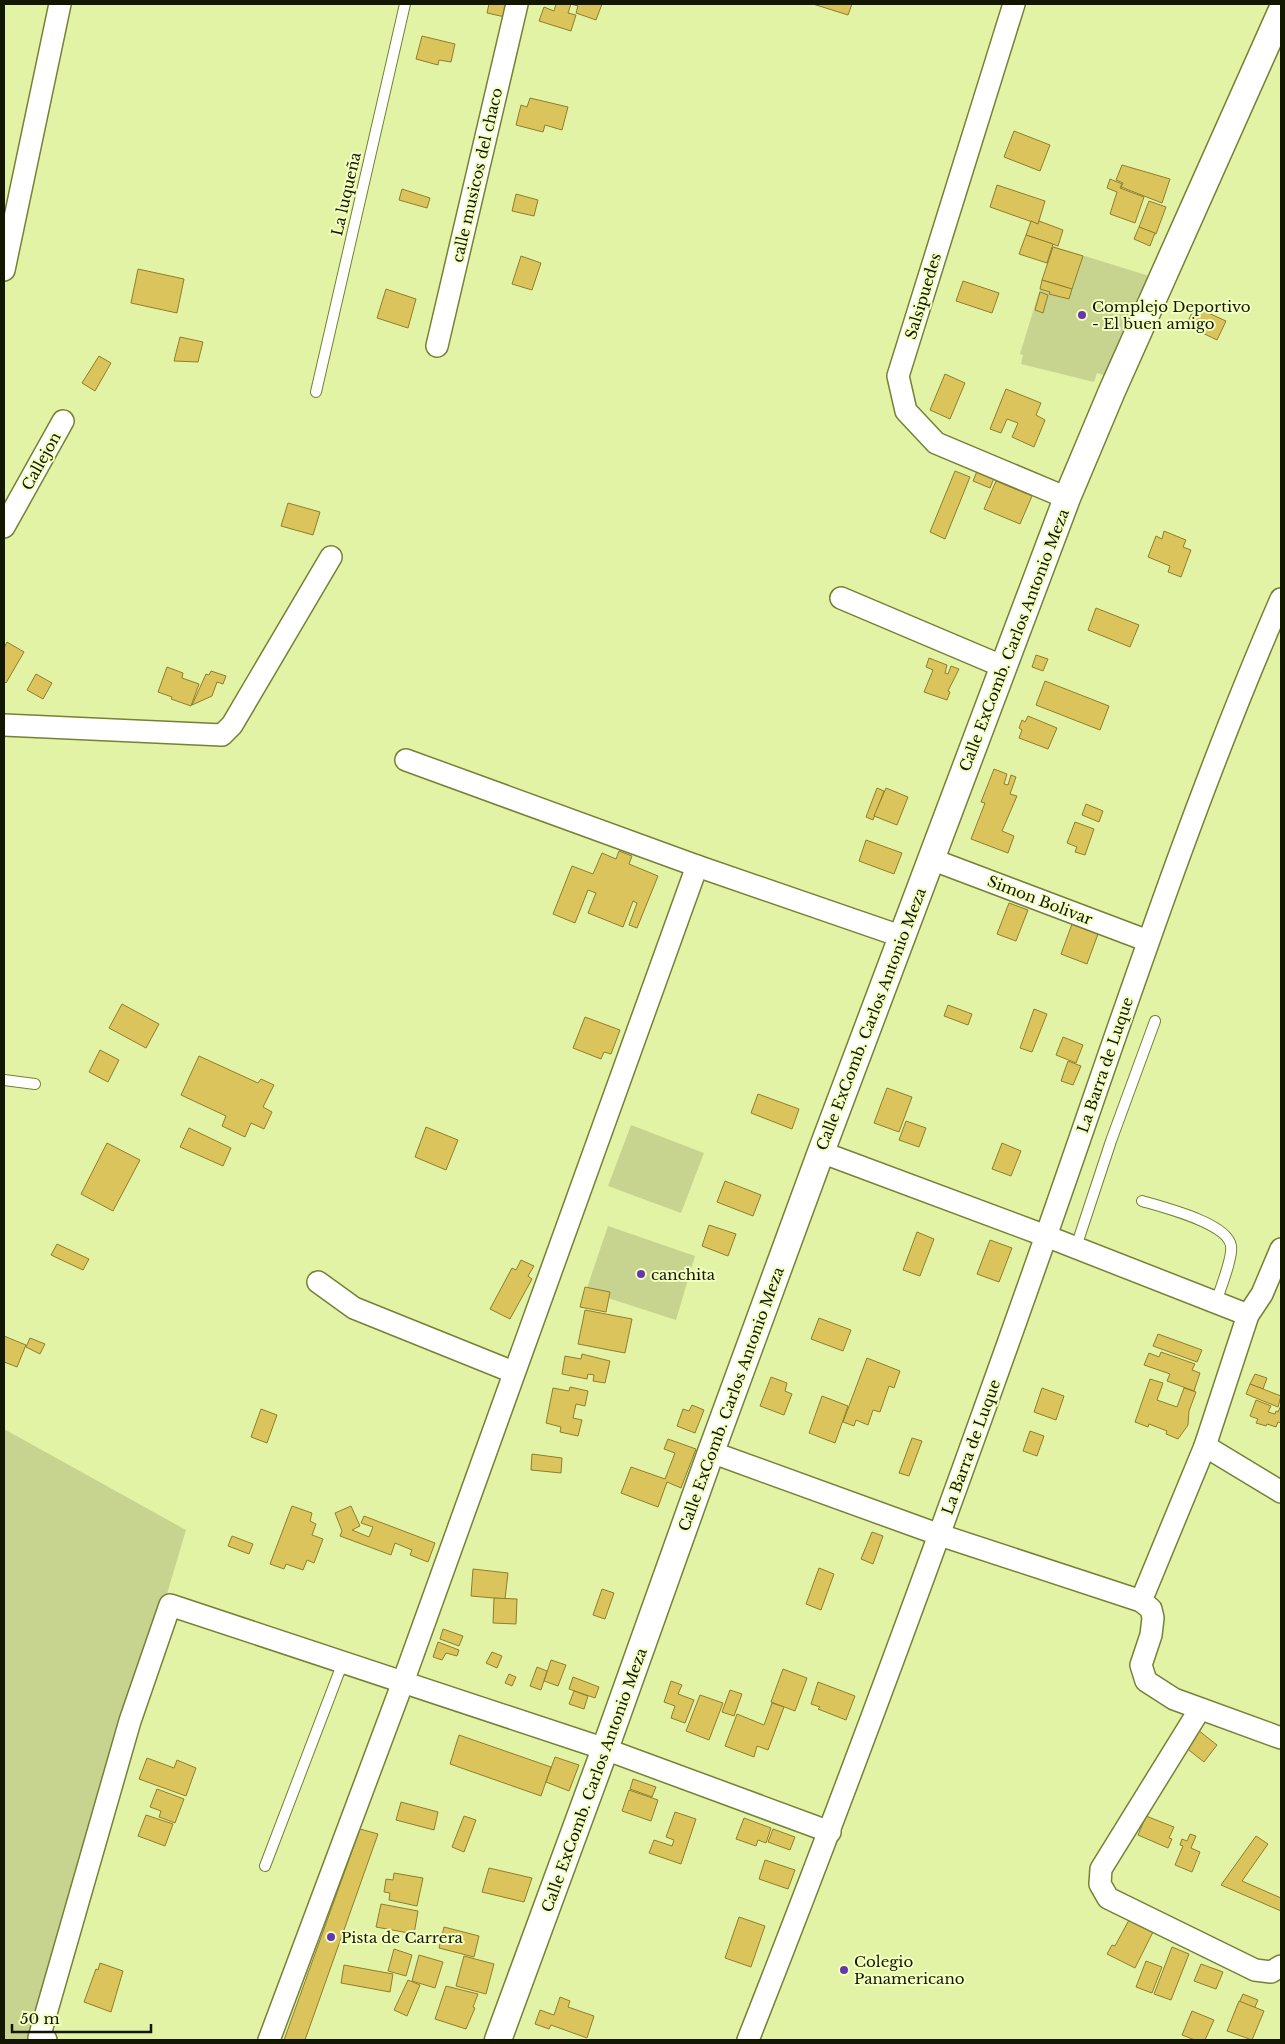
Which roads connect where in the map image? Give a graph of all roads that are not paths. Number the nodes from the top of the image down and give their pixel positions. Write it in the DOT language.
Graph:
graph roads {
  1 [pos="60,4"];
  2 [pos="406,4"];
  3 [pos="517,4"];
  4 [pos="1014,4"];
  5 [pos="1281,12"];
  6 [pos="4,270"];
  7 [pos="437,346"];
  8 [pos="316,392"];
  9 [pos="63,421"];
  10 [pos="1068,498"];
  11 [pos="4,527"];
  12 [pos="331,557"];
  13 [pos="841,598"];
  14 [pos="1281,599"];
  15 [pos="1004,667"];
  16 [pos="4,725"];
  17 [pos="406,760"];
  18 [pos="931,859"];
  19 [pos="697,866"];
  20 [pos="903,938"];
  21 [pos="1148,941"];
  22 [pos="1155,1021"];
  23 [pos="4,1080"];
  24 [pos="35,1084"];
  25 [pos="821,1152"];
  26 [pos="1142,1201"];
  27 [pos="1046,1236"];
  28 [pos="1076,1247"];
  29 [pos="1281,1248"];
  30 [pos="318,1282"];
  31 [pos="1216,1302"];
  32 [pos="1248,1314"];
  33 [pos="513,1372"];
  34 [pos="1204,1446"];
  35 [pos="711,1452"];
  36 [pos="1281,1492"];
  37 [pos="940,1536"];
  38 [pos="1141,1601"];
  39 [pos="343,1662"];
  40 [pos="403,1682"];
  41 [pos="1200,1709"];
  42 [pos="1281,1738"];
  43 [pos="605,1749"];
  44 [pos="830,1832"];
  45 [pos="265,1866"];
  46 [pos="1281,1966"];
  47 [pos="46,2040"];
  48 [pos="269,2040"];
  49 [pos="498,2040"];
  50 [pos="748,2040"];
  1 -- 6 [label="street"];
  2 -- 8 [label="lane, La luqueña"];
  3 -- 7 [label="street, calle musicos del chaco"];
  4 -- 10 [label="street, Salsipuedes"];
  5 -- 10 [label="street, Calle ExComb. Carlos Antonio Meza"];
  9 -- 11 [label="street, Callejon"];
  10 -- 15 [label="street, Calle ExComb. Carlos Antonio Meza"];
  12 -- 16 [label="street"];
  13 -- 15 [label="street"];
  14 -- 21 [label="street, La Barra de Luque"];
  15 -- 18 [label="street, Calle ExComb. Carlos Antonio Meza"];
  17 -- 19 [label="street"];
  18 -- 20 [label="street, Calle ExComb. Carlos Antonio Meza"];
  18 -- 21 [label="street, Simon Bolivar"];
  19 -- 20 [label="street"];
  19 -- 33 [label="street"];
  20 -- 25 [label="street, Calle ExComb. Carlos Antonio Meza"];
  21 -- 27 [label="street, La Barra de Luque"];
  22 -- 28 [label="lane"];
  23 -- 24 [label="lane"];
  25 -- 27 [label="street"];
  25 -- 35 [label="street, Calle ExComb. Carlos Antonio Meza"];
  26 -- 31 [label="lane"];
  27 -- 28 [label="street"];
  27 -- 37 [label="street, La Barra de Luque"];
  28 -- 31 [label="street"];
  29 -- 32 [label="street"];
  30 -- 33 [label="street"];
  31 -- 32 [label="street"];
  32 -- 34 [label="street"];
  33 -- 40 [label="street"];
  34 -- 36 [label="street"];
  34 -- 38 [label="street"];
  35 -- 37 [label="street"];
  35 -- 43 [label="street, Calle ExComb. Carlos Antonio Meza"];
  37 -- 38 [label="street"];
  37 -- 44 [label="street, La Barra de Luque"];
  38 -- 41 [label="street"];
  39 -- 40 [label="street"];
  39 -- 45 [label="lane"];
  39 -- 47 [label="street"];
  40 -- 43 [label="street"];
  40 -- 48 [label="street"];
  41 -- 42 [label="street"];
  41 -- 46 [label="street"];
  43 -- 44 [label="street"];
  43 -- 49 [label="street, Calle ExComb. Carlos Antonio Meza"];
  44 -- 50 [label="street, La Barra de Luque"];
}
